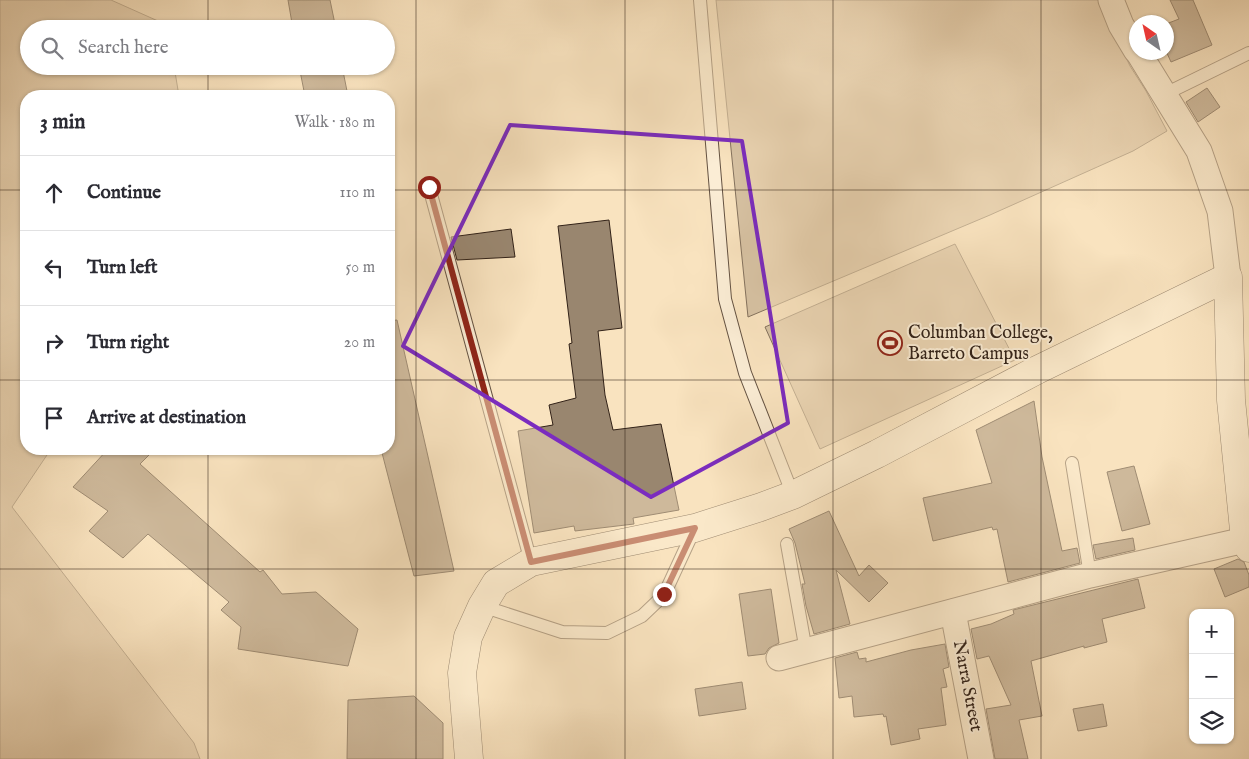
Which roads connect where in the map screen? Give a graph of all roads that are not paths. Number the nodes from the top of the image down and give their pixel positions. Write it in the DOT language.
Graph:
graph roads {
  1 [pos="700,0"];
  2 [pos="1111,0"];
  3 [pos="1129,38"];
  4 [pos="1249,53"];
  5 [pos="1142,60"];
  6 [pos="1163,95"];
  7 [pos="429,187"];
  8 [pos="1228,276"];
  9 [pos="1072,463"];
  10 [pos="793,495"];
  11 [pos="695,528"];
  12 [pos="787,544"];
  13 [pos="1247,544"];
  14 [pos="531,562"];
  15 [pos="1090,575"];
  16 [pos="482,606"];
  17 [pos="953,612"];
  18 [pos="806,651"];
  19 [pos="779,658"];
  20 [pos="469,759"];
  21 [pos="981,759"];
  1 -- 10 [label="lane"];
  2 -- 3 [label="street"];
  4 -- 6 [label="lane"];
  5 -- 6 [label="street"];
  6 -- 8 [label="street"];
  7 -- 14 [label="lane"];
  8 -- 10 [label="street"];
  8 -- 13 [label="street"];
  9 -- 15 [label="lane"];
  10 -- 11 [label="street"];
  11 -- 14 [label="street"];
  11 -- 16 [label="lane"];
  12 -- 18 [label="lane"];
  13 -- 15 [label="street"];
  14 -- 16 [label="street"];
  15 -- 17 [label="street"];
  16 -- 20 [label="street"];
  17 -- 18 [label="street"];
  17 -- 21 [label="street, Narra Street"];
  18 -- 19 [label="street"];
}
